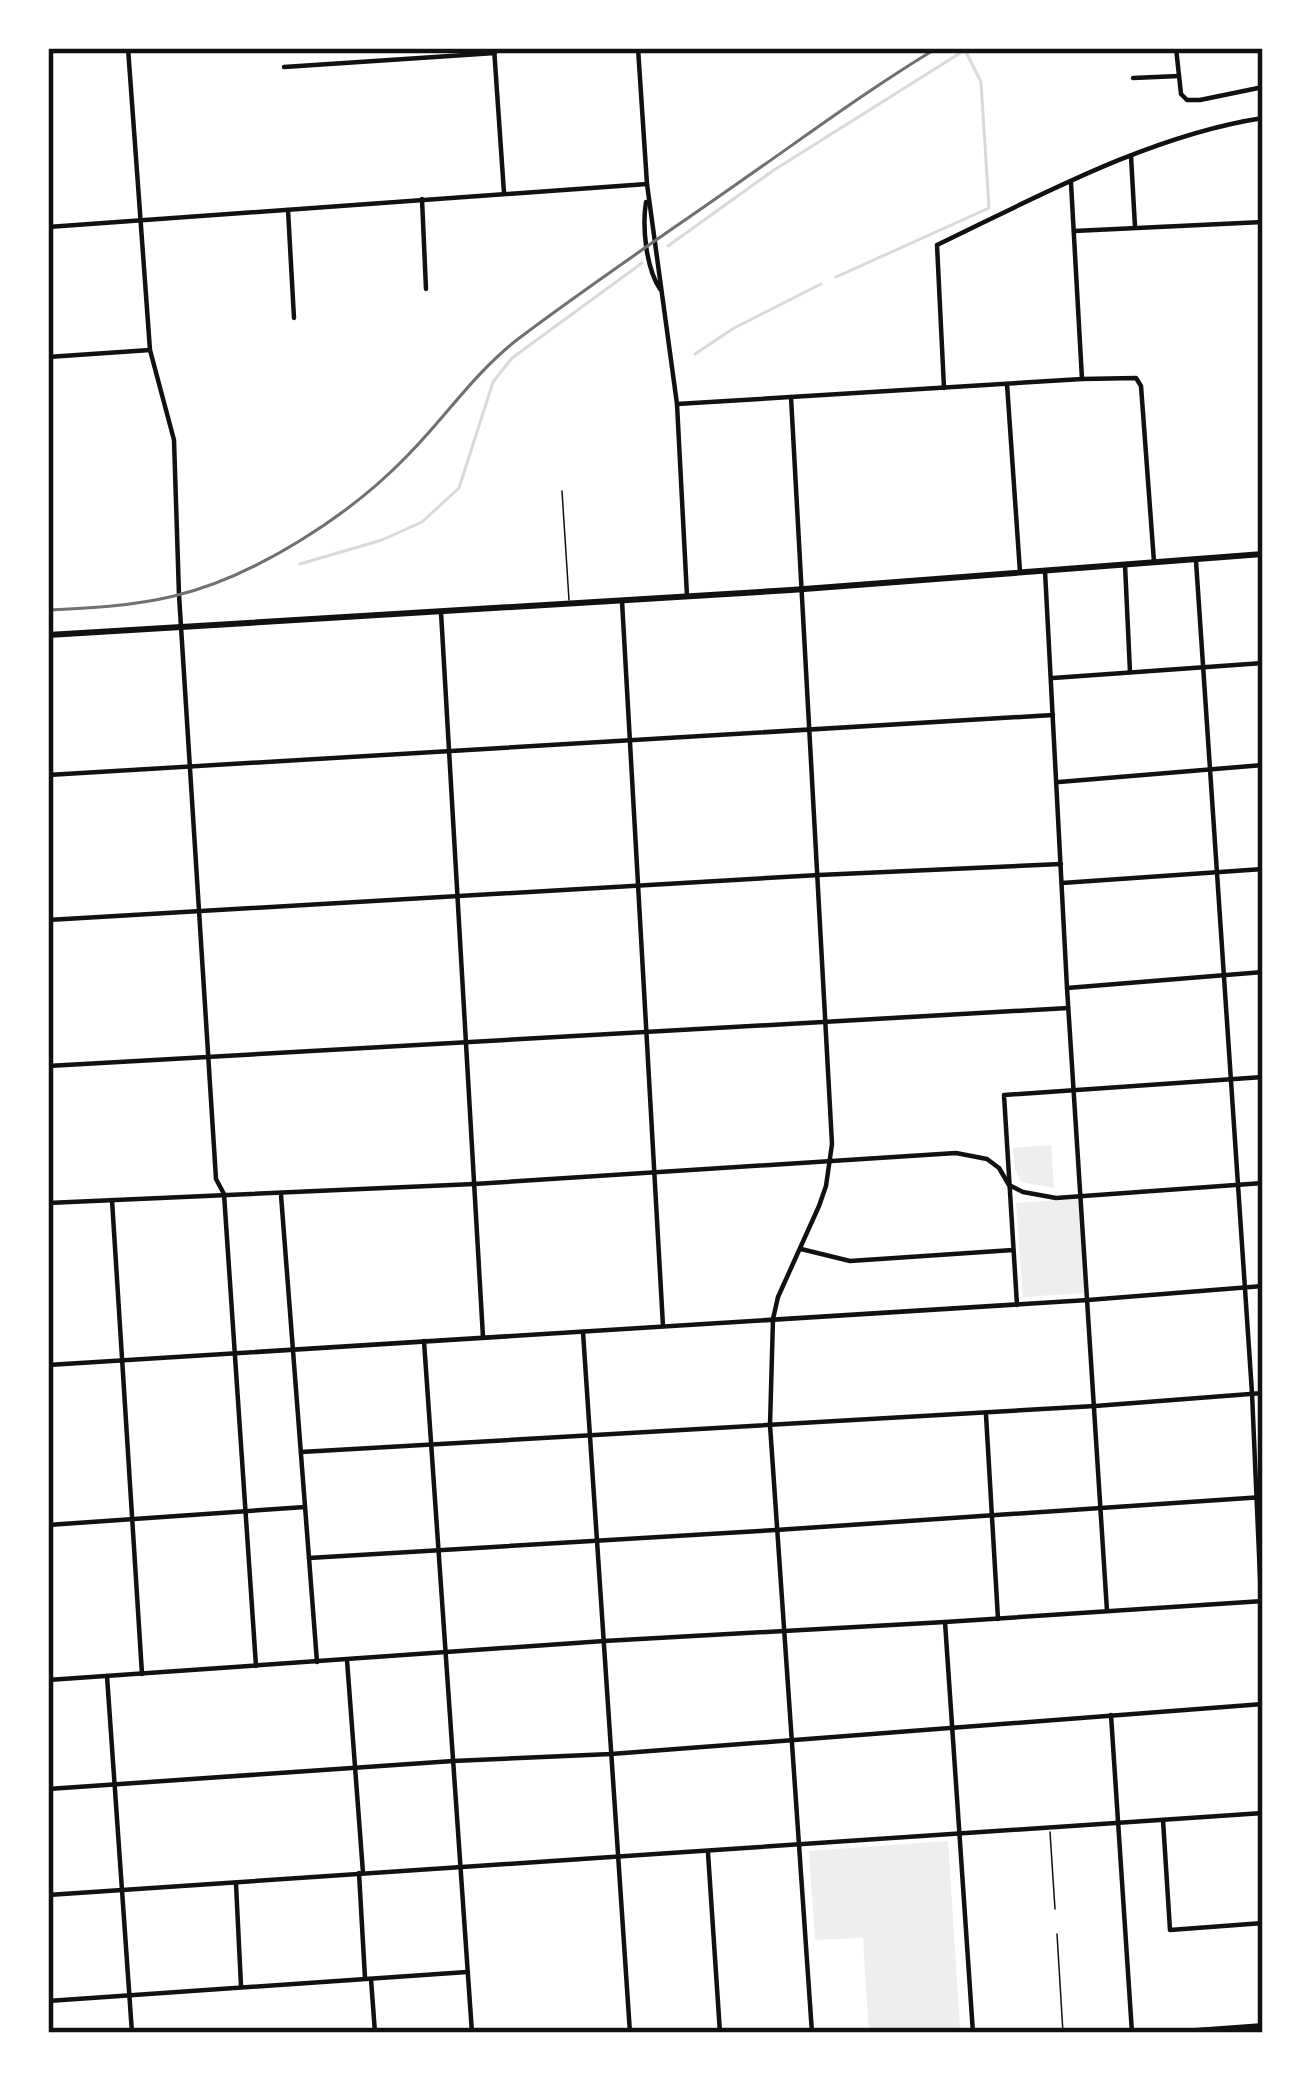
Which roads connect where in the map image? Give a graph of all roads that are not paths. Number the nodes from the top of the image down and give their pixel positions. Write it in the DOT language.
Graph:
graph roads {
  1 [pos="128,48"];
  2 [pos="638,48"];
  3 [pos="1177,48"];
  4 [pos="495,51"];
  5 [pos="284,67"];
  6 [pos="1179,76"];
  7 [pos="1133,78"];
  8 [pos="1263,87"];
  9 [pos="1263,118"];
  10 [pos="1131,156"];
  11 [pos="1071,183"];
  12 [pos="647,184"];
  13 [pos="504,194"];
  14 [pos="422,199"];
  15 [pos="288,208"];
  16 [pos="140,221"];
  17 [pos="1263,222"];
  18 [pos="48,227"];
  19 [pos="1136,227"];
  20 [pos="1074,231"];
  21 [pos="426,289"];
  22 [pos="294,318"];
  23 [pos="150,350"];
  24 [pos="48,356"];
  25 [pos="1082,379"];
  26 [pos="1007,384"];
  27 [pos="944,388"];
  28 [pos="791,397"];
  29 [pos="677,404"];
  30 [pos="562,491"];
  31 [pos="1263,554"];
  32 [pos="1196,559"];
  33 [pos="1154,562"];
  34 [pos="1125,565"];
  35 [pos="1045,571"];
  36 [pos="1020,572"];
  37 [pos="803,589"];
  38 [pos="687,596"];
  39 [pos="622,600"];
  40 [pos="569,604"];
  41 [pos="441,611"];
  42 [pos="181,626"];
  43 [pos="48,635"];
  44 [pos="1263,663"];
  45 [pos="1203,667"];
  46 [pos="1130,672"];
  47 [pos="1051,678"];
  48 [pos="1053,715"];
  49 [pos="812,730"];
  50 [pos="630,742"];
  51 [pos="449,752"];
  52 [pos="1263,766"];
  53 [pos="190,767"];
  54 [pos="1210,769"];
  55 [pos="48,775"];
  56 [pos="1058,782"];
  57 [pos="1061,864"];
  58 [pos="1263,869"];
  59 [pos="1217,872"];
  60 [pos="820,875"];
  61 [pos="1062,883"];
  62 [pos="638,885"];
  63 [pos="458,896"];
  64 [pos="199,910"];
  65 [pos="48,920"];
  66 [pos="1263,972"];
  67 [pos="1224,975"];
  68 [pos="1067,988"];
  69 [pos="1069,1008"];
  70 [pos="827,1022"];
  71 [pos="646,1031"];
  72 [pos="466,1042"];
  73 [pos="208,1057"];
  74 [pos="48,1066"];
  75 [pos="1263,1077"];
  76 [pos="1231,1079"];
  77 [pos="1074,1090"];
  78 [pos="831,1162"];
  79 [pos="655,1172"];
  80 [pos="1263,1183"];
  81 [pos="474,1184"];
  82 [pos="1009,1185"];
  83 [pos="1238,1185"];
  84 [pos="281,1193"];
  85 [pos="224,1194"];
  86 [pos="1082,1196"];
  87 [pos="112,1200"];
  88 [pos="48,1203"];
  89 [pos="801,1249"];
  90 [pos="1013,1250"];
  91 [pos="1263,1286"];
  92 [pos="1245,1287"];
  93 [pos="1088,1300"];
  94 [pos="1016,1305"];
  95 [pos="773,1319"];
  96 [pos="664,1326"];
  97 [pos="583,1331"];
  98 [pos="483,1337"];
  99 [pos="424,1341"];
  100 [pos="293,1349"];
  101 [pos="235,1353"];
  102 [pos="122,1360"];
  103 [pos="48,1365"];
  104 [pos="1263,1393"];
  105 [pos="1252,1394"];
  106 [pos="1095,1406"];
  107 [pos="986,1412"];
  108 [pos="770,1425"];
  109 [pos="590,1436"];
  110 [pos="431,1446"];
  111 [pos="301,1452"];
  112 [pos="1259,1497"];
  113 [pos="305,1507"];
  114 [pos="1101,1508"];
  115 [pos="245,1511"];
  116 [pos="991,1515"];
  117 [pos="132,1519"];
  118 [pos="48,1525"];
  119 [pos="776,1530"];
  120 [pos="597,1540"];
  121 [pos="438,1549"];
  122 [pos="309,1558"];
  123 [pos="1261,1601"];
  124 [pos="1107,1611"];
  125 [pos="998,1618"];
  126 [pos="945,1622"];
  127 [pos="783,1632"];
  128 [pos="604,1641"];
  129 [pos="1263,1646"];
  130 [pos="446,1653"];
  131 [pos="347,1660"];
  132 [pos="317,1662"];
  133 [pos="256,1666"];
  134 [pos="142,1673"];
  135 [pos="107,1676"];
  136 [pos="48,1680"];
  137 [pos="1263,1704"];
  138 [pos="1110,1715"];
  139 [pos="952,1726"];
  140 [pos="790,1740"];
  141 [pos="611,1754"];
  142 [pos="453,1761"];
  143 [pos="355,1768"];
  144 [pos="116,1784"];
  145 [pos="48,1789"];
  146 [pos="1263,1813"];
  147 [pos="1163,1820"];
  148 [pos="1119,1823"];
  149 [pos="1050,1828"];
  150 [pos="959,1835"];
  151 [pos="798,1846"];
  152 [pos="708,1852"];
  153 [pos="619,1858"];
  154 [pos="461,1866"];
  155 [pos="361,1873"];
  156 [pos="236,1882"];
  157 [pos="123,1889"];
  158 [pos="48,1894"];
  159 [pos="1055,1910"];
  160 [pos="1263,1923"];
  161 [pos="1057,1934"];
  162 [pos="467,1972"];
  163 [pos="368,1978"];
  164 [pos="241,1986"];
  165 [pos="130,1994"];
  166 [pos="48,2000"];
  167 [pos="1263,2026"];
  168 [pos="132,2033"];
  169 [pos="375,2033"];
  170 [pos="472,2033"];
  171 [pos="630,2033"];
  172 [pos="720,2033"];
  173 [pos="812,2033"];
  174 [pos="973,2033"];
  175 [pos="1064,2033"];
  176 [pos="1132,2033"];
  177 [pos="1167,2033"];
  1 -- 16 [label="street"];
  2 -- 12 [label="street"];
  3 -- 6 [label="street"];
  4 -- 5 [label="street"];
  4 -- 13 [label="street"];
  6 -- 7 [label="street"];
  6 -- 8 [label="street"];
  9 -- 10 [label="street"];
  10 -- 11 [label="street"];
  10 -- 19 [label="street"];
  11 -- 20 [label="street"];
  11 -- 27 [label="street"];
  12 -- 13 [label="street"];
  12 -- 29 [label="street"];
  13 -- 14 [label="street"];
  14 -- 15 [label="street"];
  14 -- 21 [label="street"];
  15 -- 16 [label="street"];
  15 -- 22 [label="street"];
  16 -- 18 [label="street"];
  16 -- 23 [label="street"];
  17 -- 19 [label="street"];
  19 -- 20 [label="street"];
  20 -- 25 [label="street"];
  23 -- 24 [label="street"];
  23 -- 42 [label="street"];
  25 -- 26 [label="street"];
  25 -- 33 [label="street"];
  26 -- 27 [label="street"];
  26 -- 36 [label="street"];
  27 -- 28 [label="street"];
  28 -- 29 [label="street"];
  28 -- 37 [label="street"];
  29 -- 38 [label="street"];
  30 -- 40 [label="lane"];
  31 -- 32 [label="main road"];
  32 -- 33 [label="main road"];
  32 -- 45 [label="street"];
  33 -- 34 [label="main road"];
  34 -- 35 [label="main road"];
  34 -- 46 [label="street"];
  35 -- 36 [label="main road"];
  35 -- 47 [label="street"];
  36 -- 37 [label="main road"];
  37 -- 38 [label="main road"];
  37 -- 49 [label="street"];
  38 -- 39 [label="main road"];
  39 -- 40 [label="main road"];
  39 -- 50 [label="street"];
  40 -- 41 [label="main road"];
  41 -- 42 [label="main road"];
  41 -- 51 [label="street"];
  42 -- 43 [label="main road"];
  42 -- 53 [label="street"];
  44 -- 45 [label="street"];
  45 -- 46 [label="street"];
  45 -- 54 [label="street"];
  46 -- 47 [label="street"];
  47 -- 48 [label="street"];
  48 -- 49 [label="street"];
  48 -- 56 [label="street"];
  49 -- 50 [label="street"];
  49 -- 60 [label="street"];
  50 -- 51 [label="street"];
  50 -- 62 [label="street"];
  51 -- 53 [label="street"];
  51 -- 63 [label="street"];
  52 -- 54 [label="street"];
  53 -- 55 [label="street"];
  53 -- 64 [label="street"];
  54 -- 56 [label="street"];
  54 -- 59 [label="street"];
  56 -- 57 [label="street"];
  57 -- 60 [label="street"];
  57 -- 61 [label="street"];
  58 -- 59 [label="street"];
  59 -- 61 [label="street"];
  59 -- 67 [label="street"];
  60 -- 62 [label="street"];
  60 -- 70 [label="street"];
  61 -- 68 [label="street"];
  62 -- 63 [label="street"];
  62 -- 71 [label="street"];
  63 -- 64 [label="street"];
  63 -- 72 [label="street"];
  64 -- 65 [label="street"];
  64 -- 73 [label="street"];
  66 -- 67 [label="street"];
  67 -- 68 [label="street"];
  67 -- 76 [label="street"];
  68 -- 69 [label="street"];
  69 -- 70 [label="street"];
  69 -- 77 [label="street"];
  70 -- 71 [label="street"];
  70 -- 78 [label="street"];
  71 -- 72 [label="street"];
  71 -- 79 [label="street"];
  72 -- 73 [label="street"];
  72 -- 81 [label="street"];
  73 -- 74 [label="street"];
  73 -- 85 [label="street"];
  75 -- 76 [label="street"];
  76 -- 77 [label="street"];
  76 -- 83 [label="street"];
  77 -- 82 [label="street"];
  77 -- 86 [label="street"];
  78 -- 79 [label="street"];
  78 -- 82 [label="street"];
  78 -- 89 [label="street"];
  79 -- 81 [label="street"];
  79 -- 96 [label="street"];
  80 -- 83 [label="street"];
  81 -- 84 [label="street"];
  81 -- 98 [label="street"];
  82 -- 86 [label="street"];
  82 -- 90 [label="street"];
  83 -- 86 [label="street"];
  83 -- 92 [label="street"];
  84 -- 85 [label="street"];
  84 -- 100 [label="street"];
  85 -- 87 [label="street"];
  85 -- 101 [label="street"];
  86 -- 93 [label="street"];
  87 -- 88 [label="street"];
  87 -- 102 [label="street"];
  89 -- 90 [label="street"];
  89 -- 95 [label="street"];
  90 -- 94 [label="street"];
  91 -- 92 [label="street"];
  92 -- 93 [label="street"];
  92 -- 105 [label="street"];
  93 -- 94 [label="street"];
  93 -- 106 [label="street"];
  94 -- 95 [label="street"];
  95 -- 96 [label="street"];
  95 -- 108 [label="street"];
  96 -- 97 [label="street"];
  97 -- 98 [label="street"];
  97 -- 109 [label="street"];
  98 -- 99 [label="street"];
  99 -- 100 [label="street"];
  99 -- 110 [label="street"];
  100 -- 101 [label="street"];
  100 -- 111 [label="street"];
  101 -- 102 [label="street"];
  101 -- 115 [label="street"];
  102 -- 103 [label="street"];
  102 -- 117 [label="street"];
  104 -- 105 [label="street"];
  105 -- 106 [label="street"];
  105 -- 112 [label="street"];
  106 -- 107 [label="street"];
  106 -- 114 [label="street"];
  107 -- 108 [label="street"];
  107 -- 116 [label="street"];
  108 -- 109 [label="street"];
  108 -- 119 [label="street"];
  109 -- 110 [label="street"];
  109 -- 120 [label="street"];
  110 -- 111 [label="street"];
  110 -- 121 [label="street"];
  111 -- 113 [label="street"];
  112 -- 114 [label="street"];
  112 -- 123 [label="street"];
  113 -- 115 [label="street"];
  113 -- 122 [label="street"];
  114 -- 116 [label="street"];
  114 -- 124 [label="street"];
  115 -- 117 [label="street"];
  115 -- 133 [label="street"];
  116 -- 119 [label="street"];
  116 -- 125 [label="street"];
  117 -- 118 [label="street"];
  117 -- 134 [label="street"];
  119 -- 120 [label="street"];
  119 -- 127 [label="street"];
  120 -- 121 [label="street"];
  120 -- 128 [label="street"];
  121 -- 122 [label="street"];
  121 -- 130 [label="street"];
  122 -- 132 [label="street"];
  123 -- 124 [label="street"];
  123 -- 129 [label="street"];
  124 -- 125 [label="street"];
  125 -- 126 [label="street"];
  126 -- 127 [label="street"];
  126 -- 139 [label="street"];
  127 -- 128 [label="street"];
  127 -- 140 [label="street"];
  128 -- 130 [label="street"];
  128 -- 141 [label="street"];
  130 -- 131 [label="street"];
  130 -- 142 [label="street"];
  131 -- 132 [label="street"];
  131 -- 143 [label="street"];
  132 -- 133 [label="street"];
  133 -- 134 [label="street"];
  134 -- 135 [label="street"];
  135 -- 136 [label="street"];
  135 -- 144 [label="street"];
  137 -- 138 [label="street"];
  138 -- 139 [label="street"];
  138 -- 148 [label="street"];
  139 -- 140 [label="street"];
  139 -- 150 [label="street"];
  140 -- 141 [label="street"];
  140 -- 151 [label="street"];
  141 -- 142 [label="street"];
  141 -- 153 [label="street"];
  142 -- 143 [label="street"];
  142 -- 154 [label="street"];
  143 -- 144 [label="street"];
  143 -- 155 [label="street"];
  144 -- 145 [label="street"];
  144 -- 157 [label="street"];
  146 -- 147 [label="street"];
  147 -- 148 [label="street"];
  147 -- 160 [label="street"];
  148 -- 149 [label="street"];
  148 -- 176 [label="street"];
  149 -- 150 [label="street"];
  149 -- 159 [label="lane"];
  150 -- 151 [label="street"];
  150 -- 174 [label="street"];
  151 -- 152 [label="street"];
  151 -- 173 [label="street"];
  152 -- 153 [label="street"];
  152 -- 172 [label="street"];
  153 -- 154 [label="street"];
  153 -- 171 [label="street"];
  154 -- 155 [label="street"];
  154 -- 162 [label="street"];
  155 -- 156 [label="street"];
  155 -- 163 [label="street"];
  156 -- 157 [label="street"];
  156 -- 164 [label="street"];
  157 -- 158 [label="street"];
  157 -- 165 [label="street"];
  161 -- 175 [label="lane"];
  162 -- 163 [label="street"];
  162 -- 170 [label="street"];
  163 -- 164 [label="street"];
  163 -- 169 [label="street"];
  164 -- 165 [label="street"];
  165 -- 166 [label="street"];
  165 -- 168 [label="street"];
  167 -- 177 [label="main road"];
}
